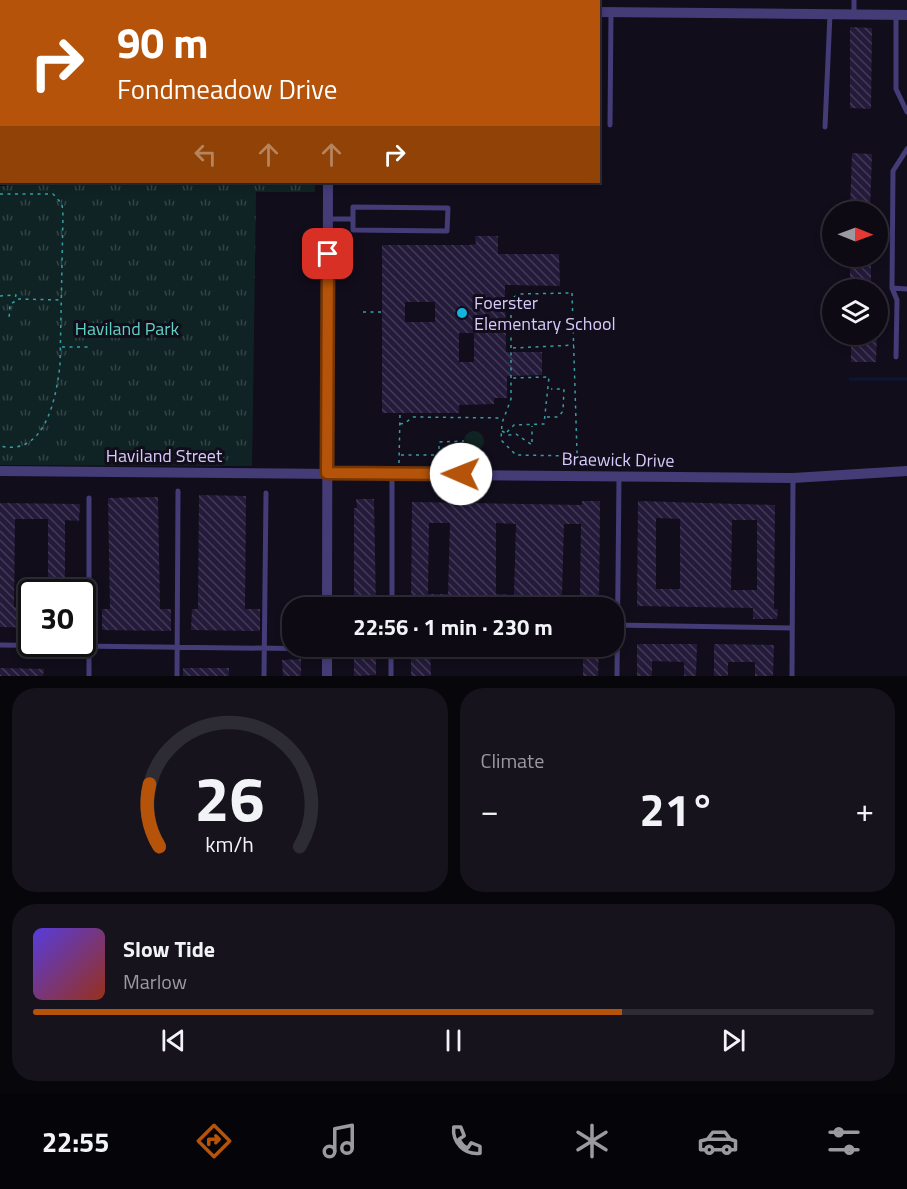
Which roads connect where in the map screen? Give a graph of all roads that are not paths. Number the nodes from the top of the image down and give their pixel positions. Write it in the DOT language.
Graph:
graph roads {
  1 [pos="854,0"];
  2 [pos="600,12"];
  3 [pos="611,12"];
  4 [pos="830,13"];
  5 [pos="854,13"];
  6 [pos="901,15"];
  7 [pos="907,112"];
  8 [pos="610,125"];
  9 [pos="825,127"];
  10 [pos="907,149"];
  11 [pos="328,183"];
  12 [pos="328,219"];
  13 [pos="353,219"];
  14 [pos="892,288"];
  15 [pos="907,289"];
  16 [pos="896,357"];
  17 [pos="0,471"];
  18 [pos="907,471"];
  19 [pos="327,473"];
  20 [pos="396,473"];
  21 [pos="619,477"];
  22 [pos="793,478"];
  23 [pos="178,491"];
  24 [pos="266,493"];
  25 [pos="89,498"];
  26 [pos="88,579"];
  27 [pos="327,597"];
  28 [pos="392,597"];
  29 [pos="616,597"];
  30 [pos="624,626"];
  31 [pos="792,628"];
  32 [pos="0,645"];
  33 [pos="18,645"];
  34 [pos="96,646"];
  35 [pos="177,647"];
  36 [pos="265,648"];
  37 [pos="282,648"];
  38 [pos="88,657"];
  39 [pos="327,657"];
  40 [pos="392,657"];
  41 [pos="616,657"];
  42 [pos="89,676"];
  43 [pos="177,676"];
  44 [pos="264,676"];
  45 [pos="327,676"];
  46 [pos="391,676"];
  47 [pos="617,676"];
  48 [pos="792,676"];
  1 -- 5 [label="lane"];
  2 -- 3 [label="street"];
  3 -- 4 [label="street"];
  3 -- 8 [label="lane"];
  4 -- 5 [label="street"];
  4 -- 9 [label="lane"];
  5 -- 6 [label="street"];
  6 -- 7 [label="lane"];
  10 -- 14 [label="lane"];
  11 -- 12 [label="street"];
  12 -- 13 [label="lane"];
  12 -- 19 [label="street"];
  13 -- 13 [label="lane"];
  14 -- 15 [label="lane"];
  14 -- 16 [label="lane"];
  17 -- 19 [label="street, Haviland Street"];
  18 -- 22 [label="street, Braewick Drive"];
  19 -- 20 [label="street, Braewick Drive"];
  19 -- 27 [label="street"];
  20 -- 21 [label="street, Braewick Drive"];
  20 -- 28 [label="lane"];
  21 -- 22 [label="street, Braewick Drive"];
  21 -- 29 [label="lane"];
  22 -- 31 [label="lane"];
  23 -- 35 [label="lane"];
  24 -- 36 [label="lane"];
  25 -- 26 [label="lane"];
  30 -- 31 [label="lane"];
  31 -- 48 [label="lane"];
  32 -- 33 [label="lane"];
  34 -- 35 [label="lane"];
  35 -- 36 [label="lane"];
  35 -- 43 [label="lane"];
  36 -- 37 [label="lane"];
  36 -- 44 [label="lane"];
  38 -- 42 [label="lane"];
  39 -- 45 [label="street"];
  40 -- 46 [label="lane"];
  41 -- 47 [label="lane"];
}
